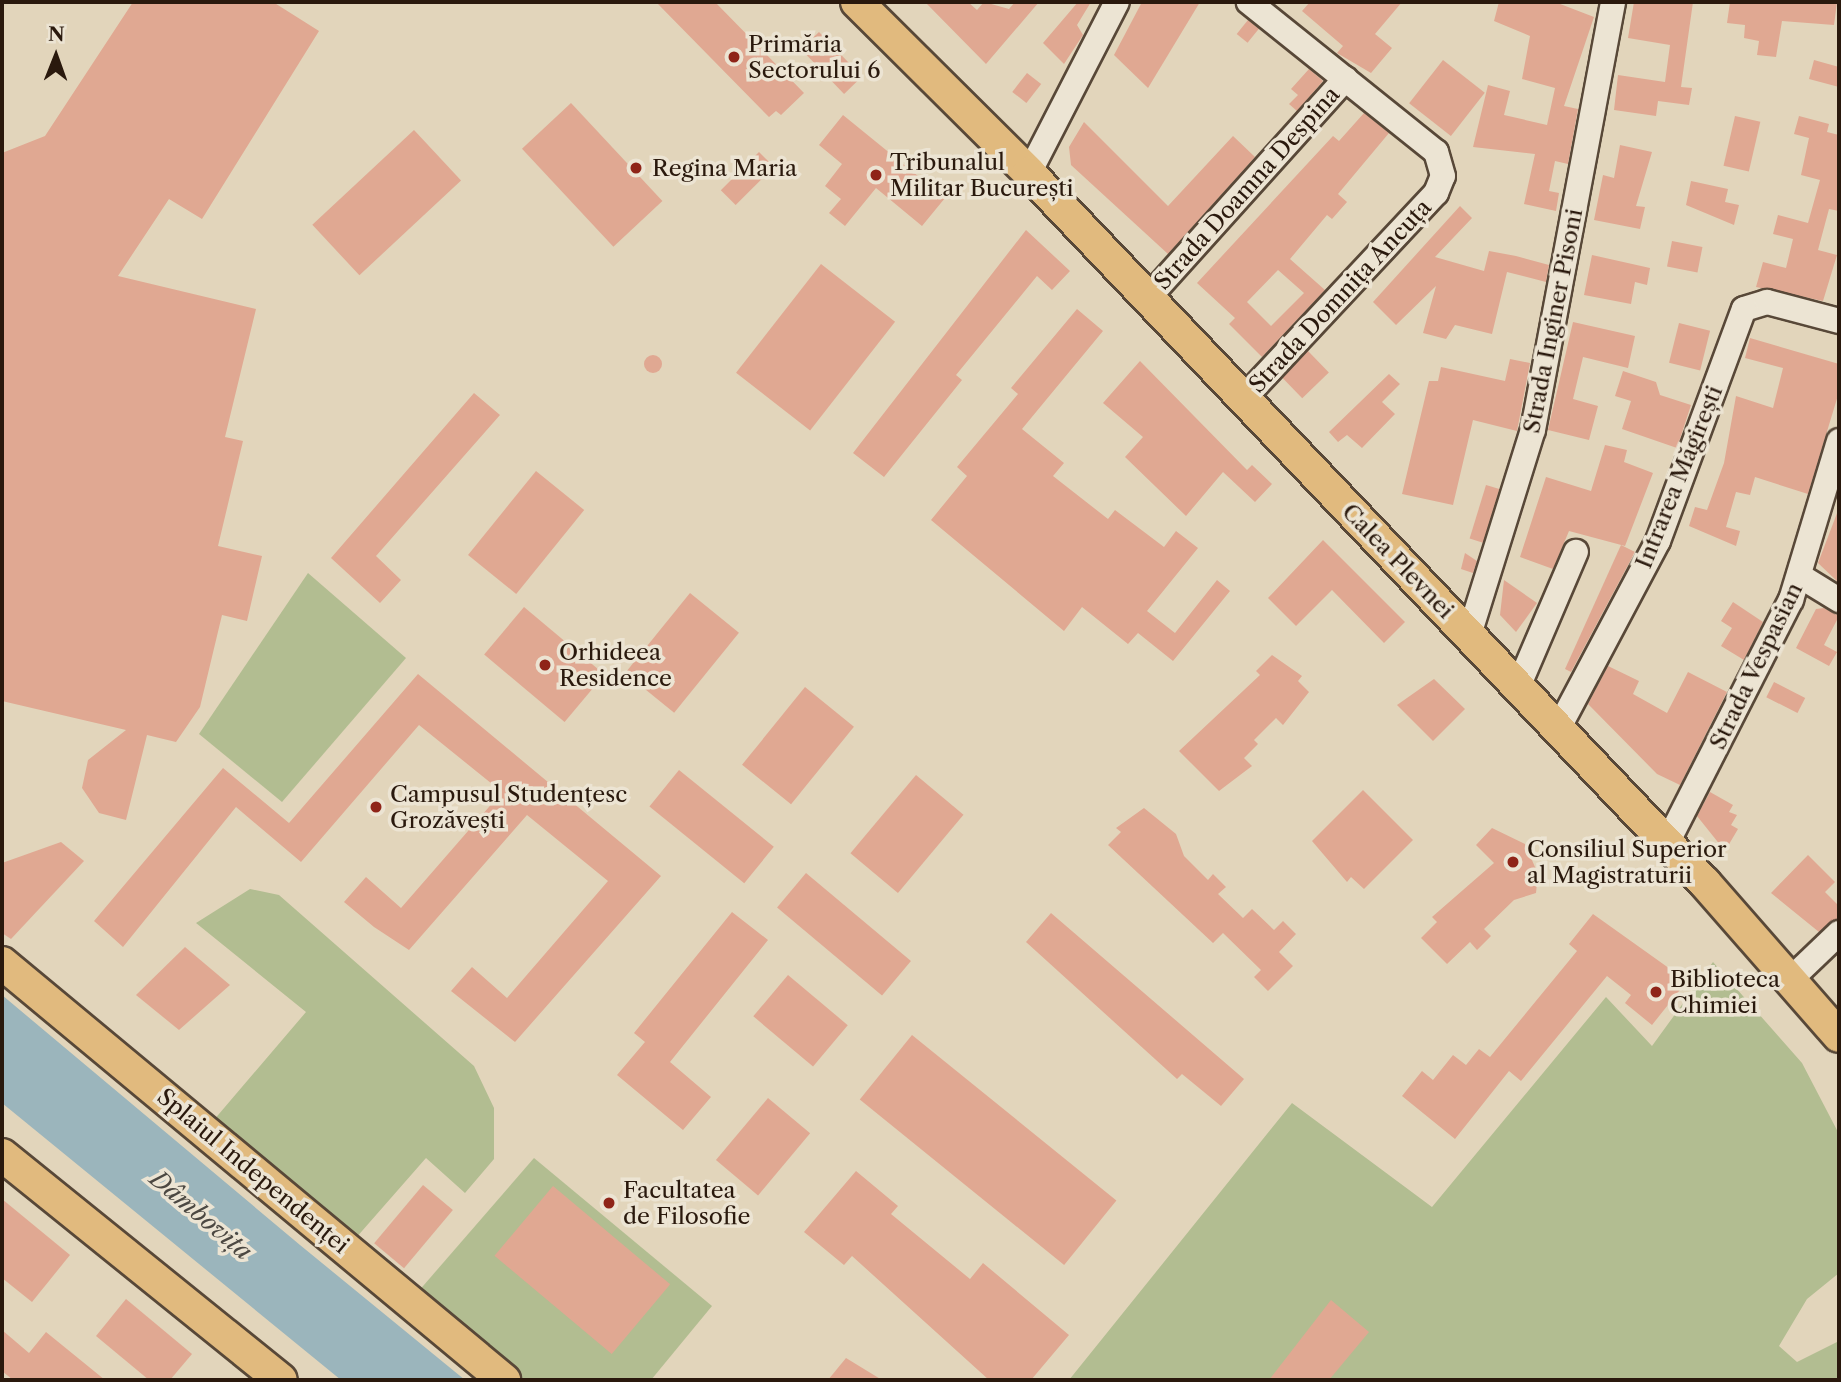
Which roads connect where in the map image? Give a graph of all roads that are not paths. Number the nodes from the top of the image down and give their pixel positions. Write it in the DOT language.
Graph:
graph roads {
  1 [pos="857,2"];
  2 [pos="879,2"];
  3 [pos="1117,2"];
  4 [pos="1249,2"];
  5 [pos="1613,2"];
  6 [pos="1345,79"];
  7 [pos="950,91"];
  8 [pos="1029,173"];
  9 [pos="1148,298"];
  10 [pos="1839,321"];
  11 [pos="1244,398"];
  12 [pos="1839,441"];
  13 [pos="1576,552"];
  14 [pos="1800,576"];
  15 [pos="1839,600"];
  16 [pos="1469,635"];
  17 [pos="1518,687"];
  18 [pos="1558,729"];
  19 [pos="1667,843"];
  20 [pos="1839,933"];
  21 [pos="2,963"];
  22 [pos="1793,977"];
  23 [pos="1839,1037"];
  24 [pos="2,1155"];
  25 [pos="281,1380"];
  26 [pos="504,1380"];
  1 -- 7 [label="main road, Calea Plevnei"];
  2 -- 7 [label="main road, Calea Plevnei"];
  3 -- 8 [label="street"];
  4 -- 6 [label="street"];
  5 -- 16 [label="street, Strada Inginer Pisoni"];
  6 -- 9 [label="street, Strada Doamna Despina"];
  6 -- 11 [label="street, Strada Domnița Ancuța"];
  7 -- 8 [label="main road, Calea Plevnei"];
  8 -- 9 [label="main road, Calea Plevnei"];
  9 -- 11 [label="main road, Calea Plevnei"];
  10 -- 18 [label="street, Intrarea Măgirești"];
  11 -- 16 [label="main road, Calea Plevnei"];
  12 -- 14 [label="street, Strada Vespasian"];
  13 -- 17 [label="street"];
  14 -- 15 [label="street"];
  14 -- 19 [label="street, Strada Vespasian"];
  16 -- 17 [label="main road, Calea Plevnei"];
  17 -- 18 [label="main road, Calea Plevnei"];
  18 -- 19 [label="main road, Calea Plevnei"];
  19 -- 22 [label="main road, Calea Plevnei"];
  20 -- 22 [label="street"];
  21 -- 26 [label="main road, Splaiul Independenței"];
  22 -- 23 [label="main road, Calea Plevnei"];
  24 -- 25 [label="main road"];
}
